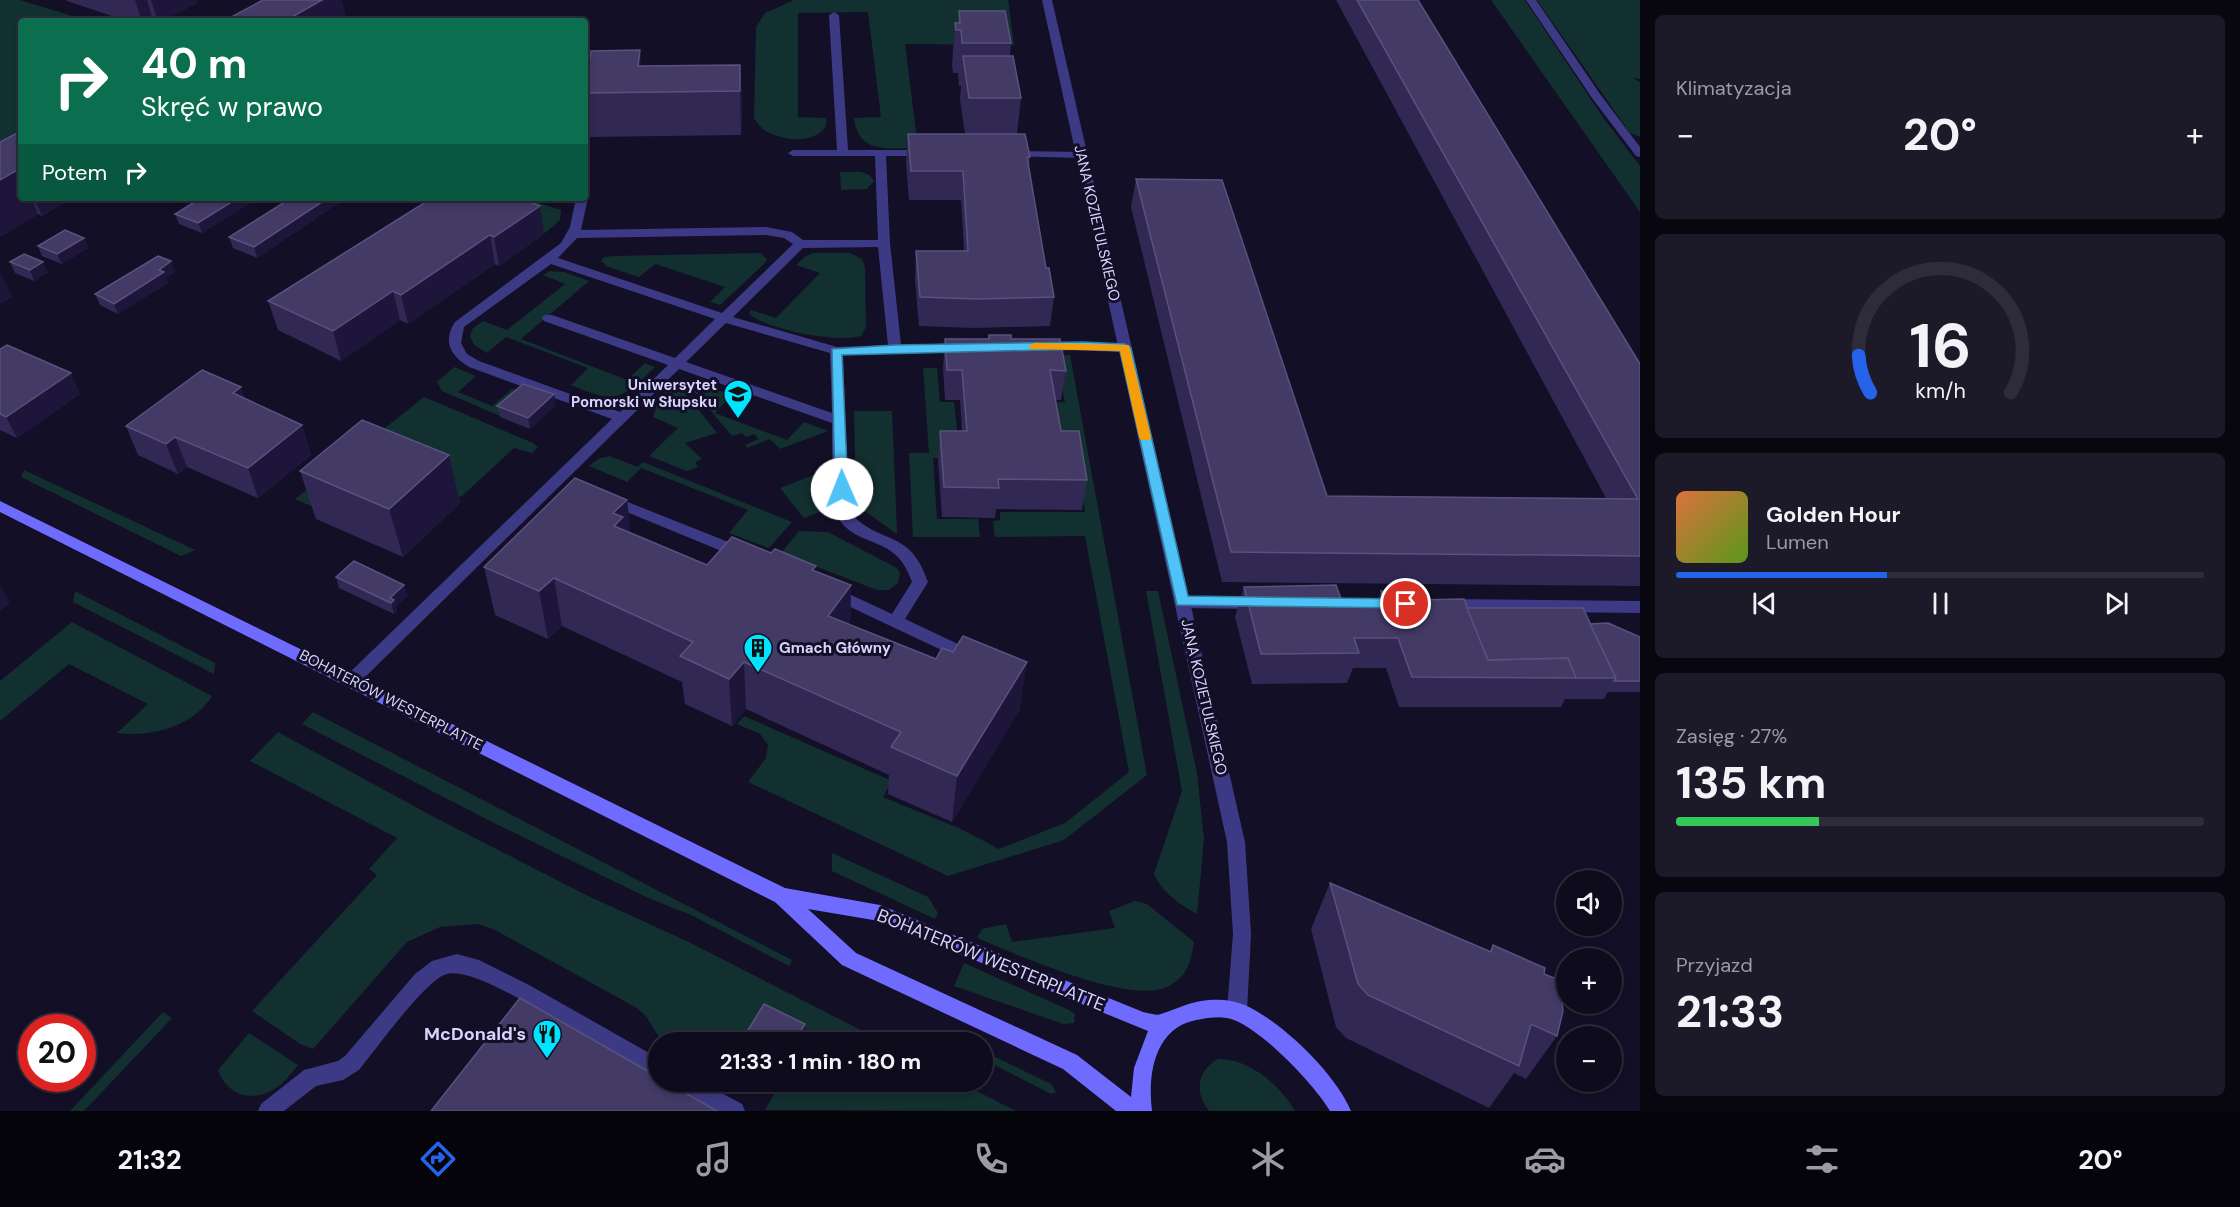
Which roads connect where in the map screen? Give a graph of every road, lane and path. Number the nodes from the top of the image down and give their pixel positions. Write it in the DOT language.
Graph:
graph roads {
  1 [pos="1047,0"];
  2 [pos="1531,0"];
  3 [pos="834,15"];
  4 [pos="794,153"];
  5 [pos="843,153"];
  6 [pos="880,153"];
  7 [pos="940,153"];
  8 [pos="1000,154"];
  9 [pos="1640,154"];
  10 [pos="1082,155"];
  11 [pos="582,201"];
  12 [pos="576,234"];
  13 [pos="884,243"];
  14 [pos="800,244"];
  15 [pos="549,260"];
  16 [pos="548,318"];
  17 [pos="724,318"];
  18 [pos="1024,346"];
  19 [pos="977,347"];
  20 [pos="895,348"];
  21 [pos="1125,348"];
  22 [pos="836,351"];
  23 [pos="676,364"];
  24 [pos="621,417"];
  25 [pos="840,421"];
  26 [pos="590,493"];
  27 [pos="0,506"];
  28 [pos="756,559"];
  29 [pos="821,587"];
  30 [pos="1182,602"];
  31 [pos="1277,603"];
  32 [pos="1429,604"];
  33 [pos="1640,607"];
  34 [pos="896,621"];
  35 [pos="992,668"];
  36 [pos="352,680"];
  37 [pos="782,896"];
  38 [pos="1237,1011"];
  39 [pos="1162,1025"];
  40 [pos="648,1062"];
  41 [pos="700,1092"];
  42 [pos="268,1111"];
  43 [pos="735,1111"];
  44 [pos="1130,1111"];
  45 [pos="1142,1111"];
  46 [pos="1341,1111"];
  1 -- 10 [label="street, JANA KOZIETULSKIEGO"];
  2 -- 9 [label="street"];
  3 -- 5 [label="street"];
  4 -- 5 [label="street"];
  5 -- 6 [label="street"];
  6 -- 7 [label="street"];
  6 -- 13 [label="street"];
  8 -- 10 [label="street"];
  10 -- 21 [label="street, JANA KOZIETULSKIEGO"];
  11 -- 12 [label="street"];
  12 -- 14 [label="street"];
  12 -- 15 [label="street"];
  13 -- 14 [label="street"];
  13 -- 20 [label="street"];
  14 -- 17 [label="street"];
  15 -- 17 [label="street"];
  15 -- 24 [label="street"];
  16 -- 23 [label="street"];
  17 -- 22 [label="street"];
  17 -- 23 [label="street"];
  18 -- 21 [label="street"];
  19 -- 20 [label="street"];
  20 -- 22 [label="street"];
  21 -- 30 [label="street, JANA KOZIETULSKIEGO"];
  22 -- 25 [label="street"];
  23 -- 24 [label="street"];
  23 -- 25 [label="street"];
  24 -- 36 [label="street"];
  25 -- 34 [label="street"];
  26 -- 28 [label="street"];
  27 -- 36 [label="main road, BOHATERÓW WESTERPLATTE"];
  29 -- 34 [label="street"];
  30 -- 31 [label="street"];
  30 -- 38 [label="street, JANA KOZIETULSKIEGO"];
  32 -- 33 [label="street"];
  34 -- 35 [label="street"];
  36 -- 37 [label="main road, BOHATERÓW WESTERPLATTE"];
  37 -- 39 [label="main road, BOHATERÓW WESTERPLATTE"];
  37 -- 44 [label="main road, BOHATERÓW WESTERPLATTE"];
  38 -- 39 [label="main road"];
  38 -- 46 [label="main road"];
  39 -- 45 [label="main road"];
  40 -- 42 [label="street"];
  41 -- 43 [label="street"];
}
